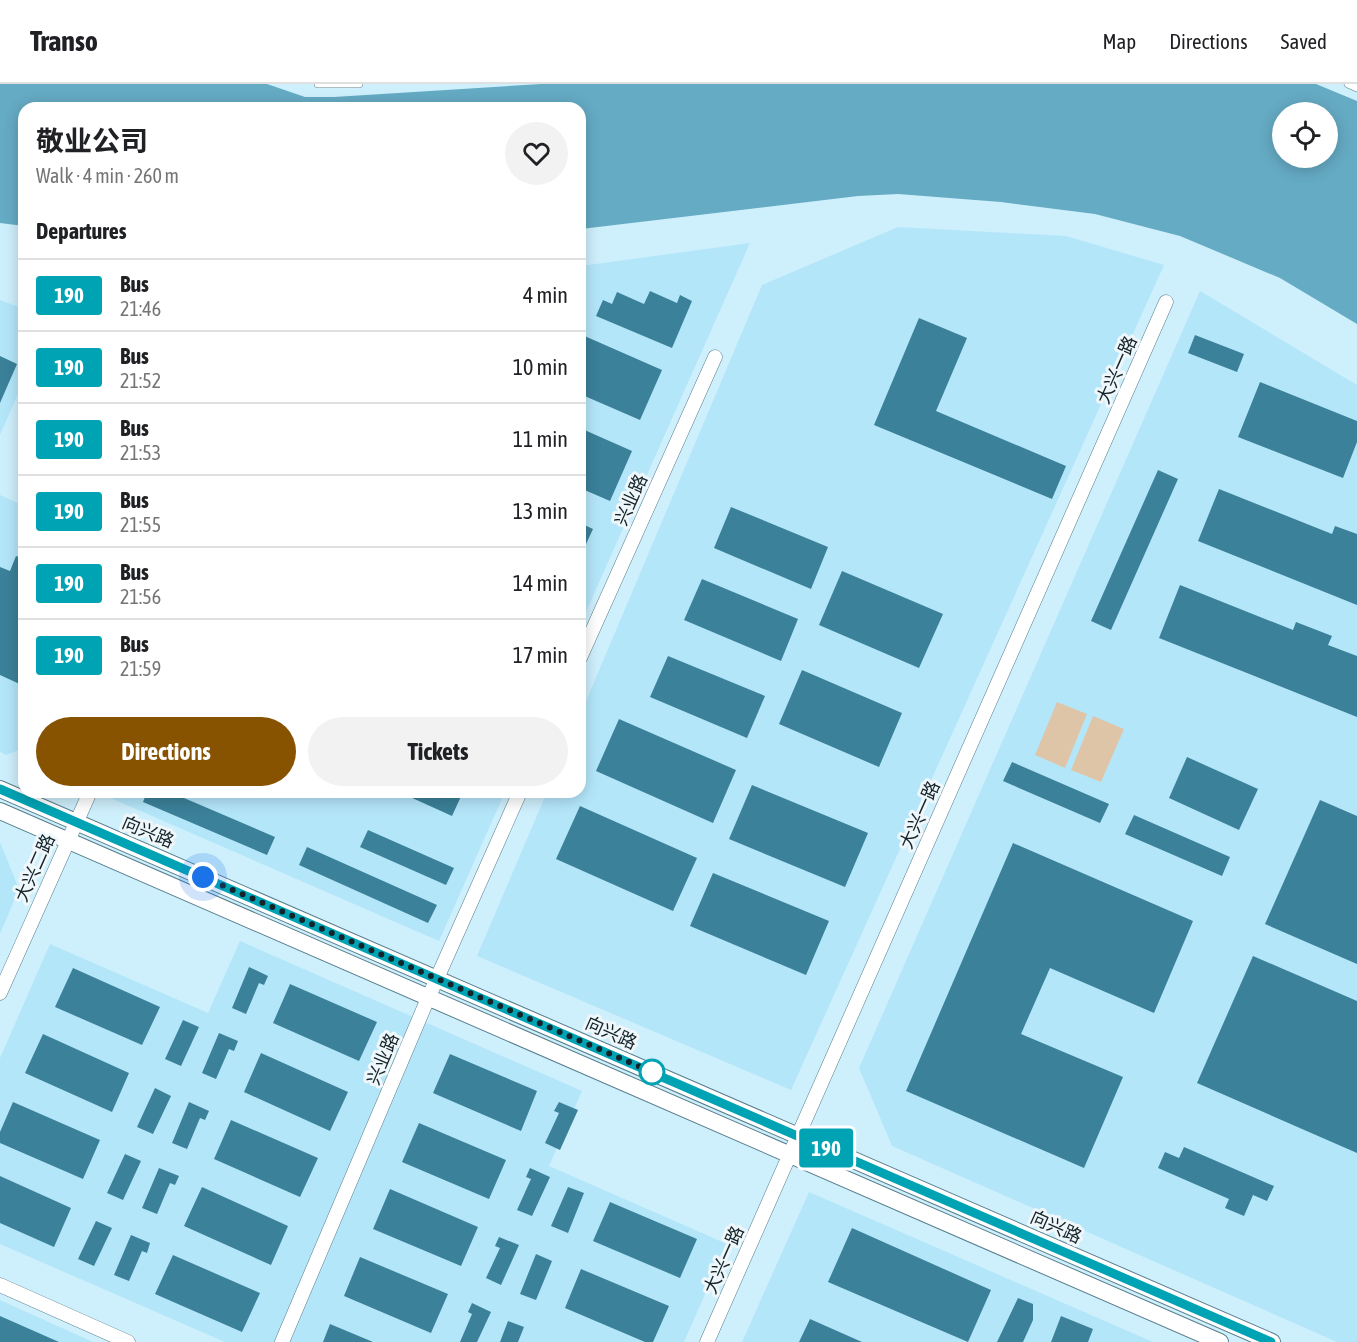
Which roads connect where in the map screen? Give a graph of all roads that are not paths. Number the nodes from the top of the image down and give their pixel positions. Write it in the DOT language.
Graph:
graph roads {
  1 [pos="318,84"];
  2 [pos="359,84"];
  3 [pos="1348,84"];
  4 [pos="1357,88"];
  5 [pos="1166,303"];
  6 [pos="715,357"];
  7 [pos="586,645"];
  8 [pos="0,789"];
  9 [pos="18,797"];
  10 [pos="21,798"];
  11 [pos="87,798"];
  12 [pos="517,798"];
  13 [pos="0,811"];
  14 [pos="76,822"];
  15 [pos="68,840"];
  16 [pos="437,979"];
  17 [pos="0,993"];
  18 [pos="429,997"];
  19 [pos="798,1136"];
  20 [pos="790,1155"];
  21 [pos="0,1286"];
  22 [pos="128,1342"];
  23 [pos="282,1342"];
  24 [pos="707,1342"];
  25 [pos="1220,1342"];
  26 [pos="1272,1342"];
  1 -- 2 [label="lane"];
  3 -- 4 [label="lane"];
  5 -- 19 [label="street, 大兴一路"];
  6 -- 7 [label="street, 兴业路"];
  8 -- 9 [label="street, 向兴路"];
  10 -- 14 [label="street, 向兴路"];
  11 -- 14 [label="street, 大兴二路"];
  12 -- 16 [label="street, 兴业路"];
  13 -- 15 [label="street"];
  14 -- 15 [label="street, 大兴二路"];
  14 -- 16 [label="street, 向兴路"];
  15 -- 17 [label="street, 大兴二路"];
  15 -- 18 [label="street"];
  16 -- 18 [label="street, 兴业路"];
  16 -- 19 [label="street, 向兴路"];
  18 -- 20 [label="street"];
  18 -- 23 [label="street, 兴业路"];
  19 -- 20 [label="street, 大兴一路"];
  19 -- 26 [label="street, 向兴路"];
  20 -- 24 [label="street, 大兴一路"];
  20 -- 25 [label="street"];
  21 -- 22 [label="street"];
}
